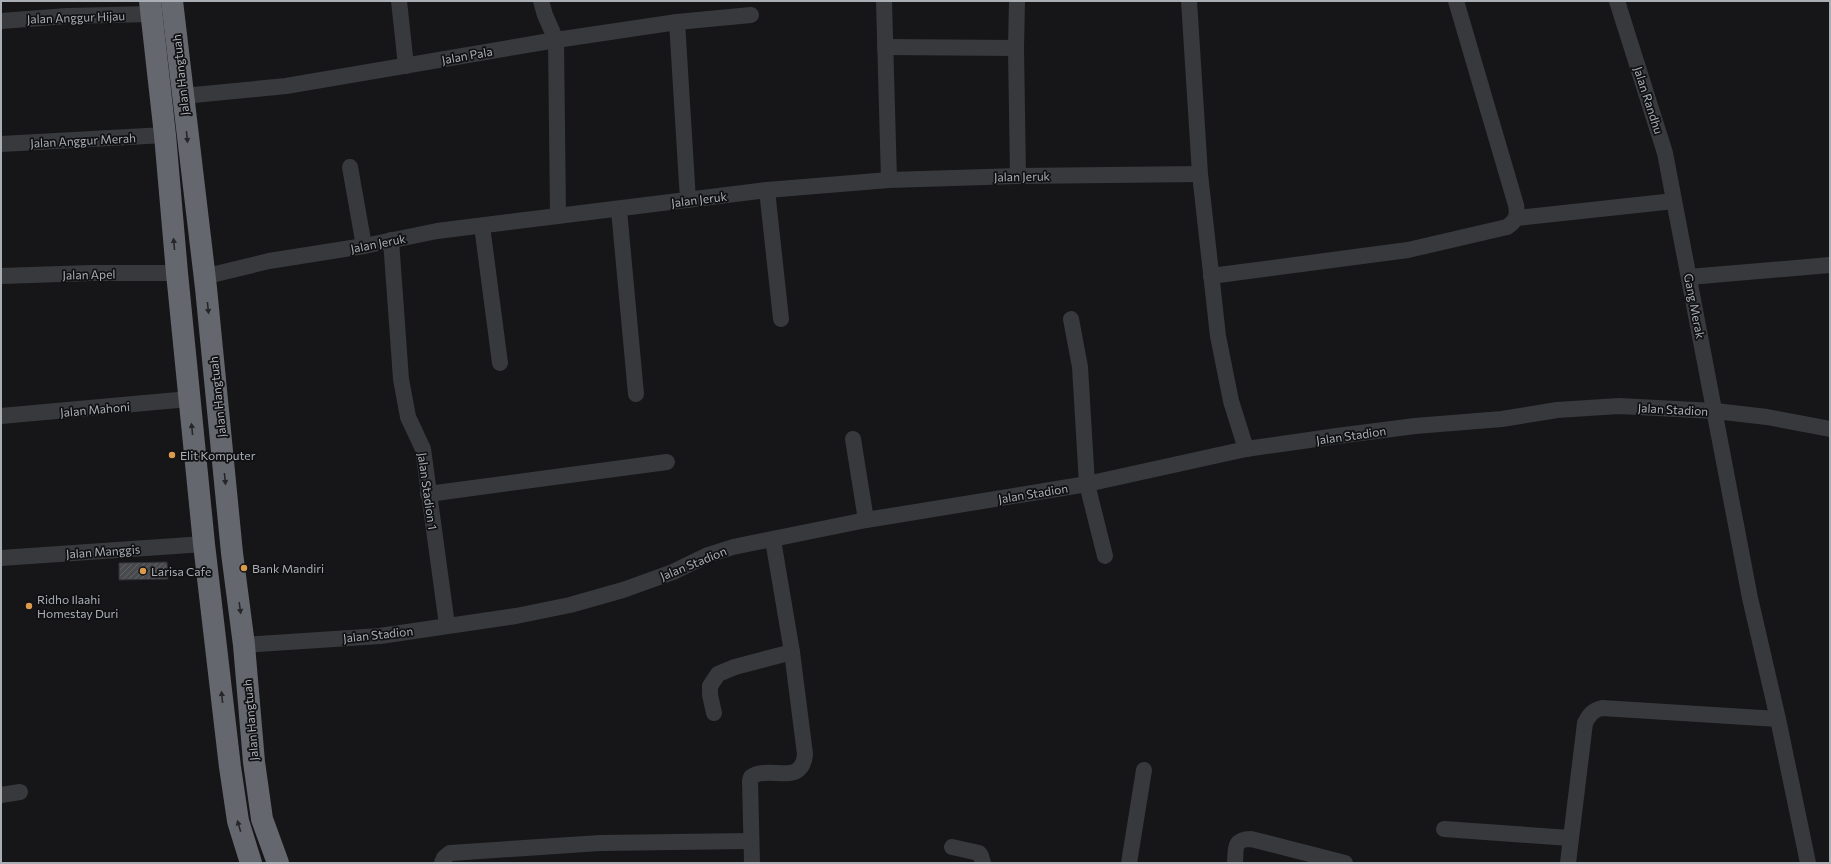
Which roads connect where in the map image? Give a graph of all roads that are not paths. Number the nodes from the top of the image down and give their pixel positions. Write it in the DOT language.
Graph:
graph roads {
  1 [pos="172,1"];
  2 [pos="399,1"];
  3 [pos="542,1"];
  4 [pos="884,1"];
  5 [pos="1017,1"];
  6 [pos="1188,1"];
  7 [pos="1456,1"];
  8 [pos="1617,1"];
  9 [pos="151,8"];
  10 [pos="751,15"];
  11 [pos="1,21"];
  12 [pos="677,22"];
  13 [pos="556,40"];
  14 [pos="885,47"];
  15 [pos="1016,48"];
  16 [pos="406,66"];
  17 [pos="183,96"];
  18 [pos="165,136"];
  19 [pos="1,144"];
  20 [pos="350,167"];
  21 [pos="1200,174"];
  22 [pos="1018,176"];
  23 [pos="889,180"];
  24 [pos="767,190"];
  25 [pos="688,200"];
  26 [pos="1674,201"];
  27 [pos="619,210"];
  28 [pos="558,215"];
  29 [pos="1517,218"];
  30 [pos="482,226"];
  31 [pos="392,240"];
  32 [pos="364,246"];
  33 [pos="1830,265"];
  34 [pos="176,273"];
  35 [pos="1,276"];
  36 [pos="1211,276"];
  37 [pos="204,277"];
  38 [pos="1689,277"];
  39 [pos="781,319"];
  40 [pos="1072,319"];
  41 [pos="500,363"];
  42 [pos="636,394"];
  43 [pos="189,399"];
  44 [pos="1715,411"];
  45 [pos="1,416"];
  46 [pos="1830,429"];
  47 [pos="853,439"];
  48 [pos="1246,449"];
  49 [pos="667,462"];
  50 [pos="1087,484"];
  51 [pos="428,494"];
  52 [pos="866,520"];
  53 [pos="773,540"];
  54 [pos="204,544"];
  55 [pos="1105,556"];
  56 [pos="1,558"];
  57 [pos="447,625"];
  58 [pos="244,645"];
  59 [pos="792,652"];
  60 [pos="714,713"];
  61 [pos="1778,719"];
  62 [pos="1144,770"];
  63 [pos="20,792"];
  64 [pos="1,795"];
  65 [pos="1444,829"];
  66 [pos="1570,838"];
  67 [pos="750,841"];
  68 [pos="952,847"];
  69 [pos="250,863"];
  70 [pos="278,863"];
  71 [pos="442,863"];
  72 [pos="752,863"];
  73 [pos="983,863"];
  74 [pos="1129,863"];
  75 [pos="1235,863"];
  76 [pos="1345,863"];
  77 [pos="1568,863"];
  78 [pos="1808,863"];
  1 -- 17 [label="highway, Jalan Hangtuah"];
  2 -- 16 [label="street"];
  3 -- 13 [label="street"];
  4 -- 14 [label="street"];
  5 -- 15 [label="street"];
  6 -- 21 [label="street"];
  7 -- 29 [label="street"];
  8 -- 26 [label="street, Jalan Randhu"];
  9 -- 11 [label="street, Jalan Anggur Hijau"];
  9 -- 18 [label="highway, Jalan Hangtuah"];
  10 -- 12 [label="street, Jalan Pala"];
  12 -- 13 [label="street, Jalan Pala"];
  12 -- 25 [label="street"];
  13 -- 16 [label="street, Jalan Pala"];
  13 -- 28 [label="street"];
  14 -- 15 [label="street"];
  14 -- 23 [label="street"];
  15 -- 22 [label="street"];
  16 -- 17 [label="street, Jalan Pala"];
  17 -- 37 [label="highway, Jalan Hangtuah, one-way"];
  18 -- 19 [label="street, Jalan Anggur Merah"];
  34 -- 18 [label="highway, Jalan Hangtuah, one-way"];
  20 -- 32 [label="street"];
  21 -- 22 [label="street, Jalan Jeruk"];
  21 -- 36 [label="street"];
  22 -- 23 [label="street, Jalan Jeruk"];
  23 -- 24 [label="street, Jalan Jeruk"];
  24 -- 25 [label="street, Jalan Jeruk"];
  24 -- 39 [label="street"];
  25 -- 27 [label="street, Jalan Jeruk"];
  26 -- 29 [label="street"];
  26 -- 38 [label="street, Gang Merak"];
  27 -- 28 [label="street, Jalan Jeruk"];
  27 -- 42 [label="street"];
  28 -- 30 [label="street, Jalan Jeruk"];
  29 -- 36 [label="street"];
  30 -- 31 [label="street, Jalan Jeruk"];
  30 -- 41 [label="street"];
  31 -- 32 [label="street, Jalan Jeruk"];
  31 -- 51 [label="street, Jalan Stadion 1"];
  32 -- 37 [label="street, Jalan Jeruk"];
  33 -- 38 [label="street"];
  34 -- 35 [label="street, Jalan Apel"];
  34 -- 43 [label="highway, Jalan Hangtuah"];
  36 -- 48 [label="street"];
  37 -- 58 [label="highway, Jalan Hangtuah, one-way"];
  38 -- 44 [label="street, Gang Merak"];
  40 -- 50 [label="street"];
  43 -- 45 [label="street, Jalan Mahoni"];
  54 -- 43 [label="highway, Jalan Hangtuah, one-way"];
  44 -- 46 [label="street, Jalan Stadion"];
  44 -- 48 [label="street, Jalan Stadion"];
  44 -- 61 [label="street, Gang Merak"];
  47 -- 52 [label="street"];
  48 -- 50 [label="street, Jalan Stadion"];
  49 -- 51 [label="street"];
  50 -- 52 [label="street, Jalan Stadion"];
  50 -- 55 [label="street"];
  51 -- 57 [label="street, Jalan Stadion 1"];
  52 -- 53 [label="street, Jalan Stadion"];
  53 -- 57 [label="street, Jalan Stadion"];
  53 -- 59 [label="street"];
  54 -- 56 [label="street, Jalan Manggis"];
  69 -- 54 [label="highway, Jalan Hangtuah, one-way"];
  57 -- 58 [label="street, Jalan Stadion"];
  58 -- 70 [label="highway, Jalan Hangtuah"];
  59 -- 60 [label="street"];
  59 -- 67 [label="street"];
  61 -- 66 [label="street"];
  61 -- 78 [label="street, Gang Merak"];
  62 -- 74 [label="street"];
  63 -- 64 [label="street"];
  65 -- 66 [label="street"];
  66 -- 77 [label="street"];
  67 -- 71 [label="street"];
  67 -- 72 [label="street"];
  68 -- 73 [label="street"];
  75 -- 76 [label="street"];
}
